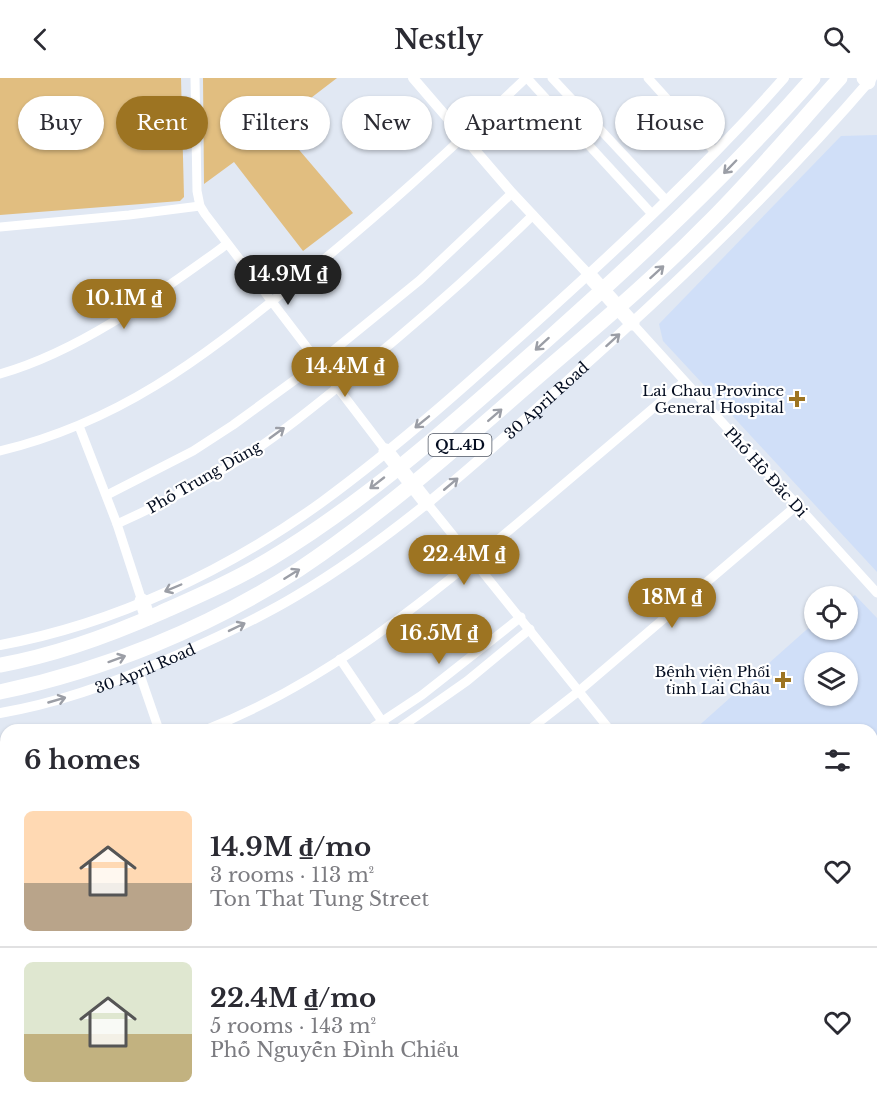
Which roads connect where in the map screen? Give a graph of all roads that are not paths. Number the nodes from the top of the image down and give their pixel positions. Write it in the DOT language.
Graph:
graph roads {
  1 [pos="195,78"];
  2 [pos="413,78"];
  3 [pos="527,78"];
  4 [pos="552,78"];
  5 [pos="648,78"];
  6 [pos="784,78"];
  7 [pos="813,78"];
  8 [pos="840,78"];
  9 [pos="868,79"];
  10 [pos="507,96"];
  11 [pos="444,114"];
  12 [pos="448,150"];
  13 [pos="475,150"];
  14 [pos="715,152"];
  15 [pos="512,193"];
  16 [pos="666,201"];
  17 [pos="200,206"];
  18 [pos="652,214"];
  19 [pos="533,215"];
  20 [pos="0,227"];
  21 [pos="227,244"];
  22 [pos="589,275"];
  23 [pos="603,290"];
  24 [pos="271,302"];
  25 [pos="618,307"];
  26 [pos="632,323"];
  27 [pos="318,363"];
  28 [pos="0,374"];
  29 [pos="684,382"];
  30 [pos="337,387"];
  31 [pos="80,426"];
  32 [pos="0,451"];
  33 [pos="386,451"];
  34 [pos="399,466"];
  35 [pos="413,484"];
  36 [pos="107,495"];
  37 [pos="427,503"];
  38 [pos="796,506"];
  39 [pos="117,524"];
  40 [pos="473,561"];
  41 [pos="877,593"];
  42 [pos="142,601"];
  43 [pos="521,617"];
  44 [pos="148,618"];
  45 [pos="530,629"];
  46 [pos="0,645"];
  47 [pos="340,659"];
  48 [pos="0,665"];
  49 [pos="139,672"];
  50 [pos="579,691"];
  51 [pos="0,692"];
  52 [pos="0,713"];
  53 [pos="157,724"];
  54 [pos="218,724"];
  55 [pos="385,724"];
  56 [pos="388,724"];
  57 [pos="406,724"];
  58 [pos="537,724"];
  59 [pos="605,724"];
  1 -- 17 [label="street"];
  2 -- 11 [label="street"];
  3 -- 10 [label="street"];
  3 -- 18 [label="street"];
  4 -- 16 [label="street"];
  5 -- 14 [label="street"];
  6 -- 14 [label="street, QL.4D"];
  7 -- 23 [label="highway, QL.4D, one-way"];
  25 -- 8 [label="highway, 30 April Road / QL.4D, one-way"];
  9 -- 26 [label="street, 30 April Road / QL.4D"];
  12 -- 24 [label="street"];
  13 -- 15 [label="street"];
  14 -- 16 [label="street, QL.4D"];
  15 -- 19 [label="street"];
  15 -- 27 [label="street, Phố Trung Dũng"];
  16 -- 18 [label="street, QL.4D"];
  17 -- 20 [label="street"];
  17 -- 21 [label="street"];
  18 -- 22 [label="street, QL.4D"];
  19 -- 22 [label="street"];
  19 -- 30 [label="street, Phố Trung Dũng"];
  21 -- 24 [label="street"];
  21 -- 28 [label="street"];
  22 -- 23 [label="highway"];
  22 -- 33 [label="street, QL.4D, one-way"];
  23 -- 25 [label="highway"];
  23 -- 34 [label="highway, QL.4D, one-way"];
  24 -- 27 [label="street"];
  24 -- 31 [label="street"];
  25 -- 26 [label="highway"];
  35 -- 25 [label="highway, 30 April Road / QL.4D, one-way"];
  26 -- 29 [label="street, Phố Hồ Đắc Di"];
  37 -- 26 [label="street, 30 April Road / QL.4D, one-way"];
  27 -- 30 [label="street"];
  27 -- 36 [label="street, Phố Trung Dũng"];
  29 -- 38 [label="street, Phố Hồ Đắc Di"];
  29 -- 40 [label="street"];
  30 -- 33 [label="street"];
  39 -- 30 [label="street, Phố Trung Dũng, one-way"];
  31 -- 32 [label="street"];
  31 -- 36 [label="street"];
  33 -- 34 [label="highway"];
  33 -- 42 [label="street, QL.4D, one-way"];
  34 -- 35 [label="highway"];
  34 -- 44 [label="highway, QL.4D, one-way"];
  35 -- 37 [label="highway"];
  51 -- 35 [label="highway, 30 April Road / QL.4D, one-way"];
  36 -- 39 [label="street"];
  37 -- 40 [label="street"];
  49 -- 37 [label="street, 30 April Road / QL.4D, one-way"];
  38 -- 41 [label="street, Phố Hồ Đắc Di"];
  38 -- 50 [label="street"];
  39 -- 42 [label="street"];
  40 -- 43 [label="street"];
  40 -- 47 [label="street"];
  42 -- 44 [label="highway"];
  42 -- 46 [label="street, QL.4D"];
  43 -- 45 [label="street"];
  43 -- 56 [label="street"];
  44 -- 48 [label="highway, QL.4D"];
  45 -- 50 [label="street"];
  45 -- 57 [label="street"];
  47 -- 54 [label="street"];
  47 -- 55 [label="street"];
  52 -- 49 [label="street, 30 April Road / QL.4D, one-way"];
  49 -- 53 [label="street"];
  50 -- 58 [label="street"];
  50 -- 59 [label="street"];
}
